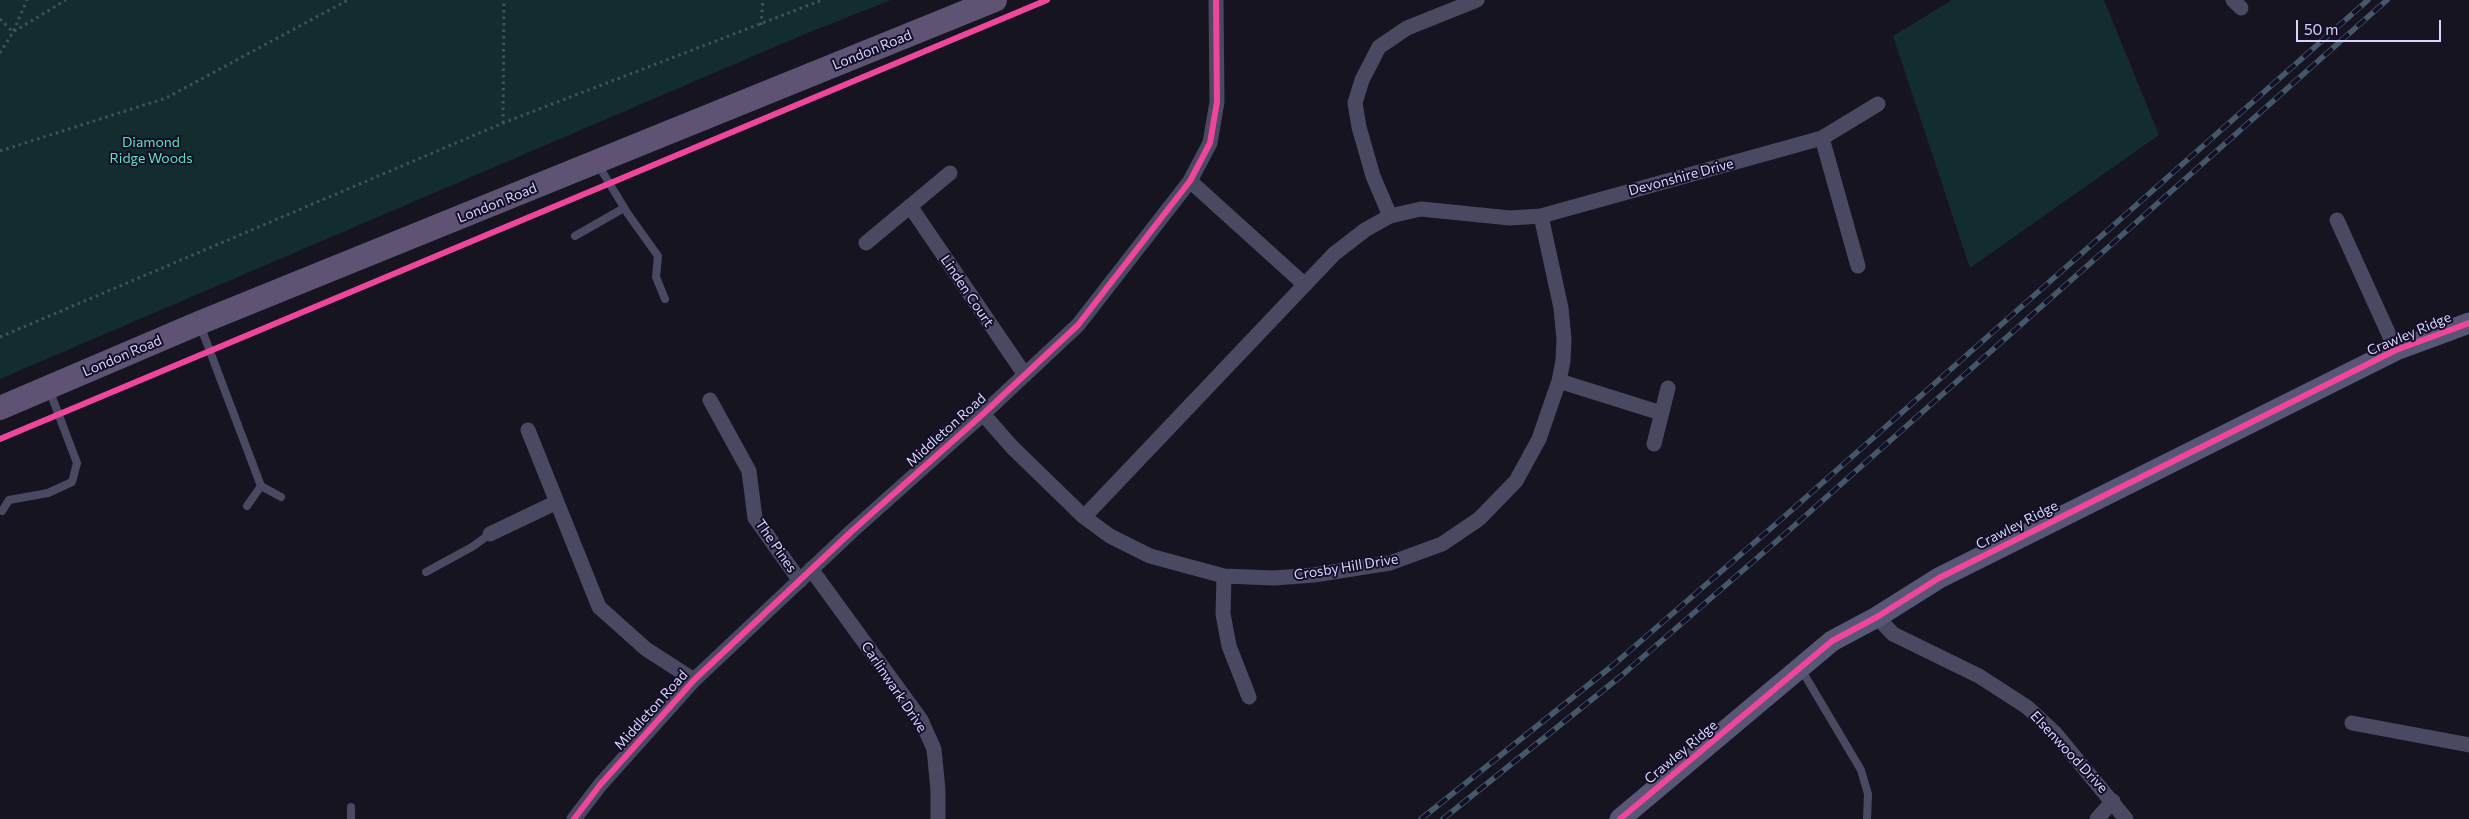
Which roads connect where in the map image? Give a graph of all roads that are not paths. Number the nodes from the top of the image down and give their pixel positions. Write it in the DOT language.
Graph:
graph roads {
  1 [pos="995,0"];
  2 [pos="1216,0"];
  3 [pos="1477,0"];
  4 [pos="1878,104"];
  5 [pos="1822,138"];
  6 [pos="597,163"];
  7 [pos="950,173"];
  8 [pos="1190,181"];
  9 [pos="910,206"];
  10 [pos="624,208"];
  11 [pos="1390,216"];
  12 [pos="1541,216"];
  13 [pos="2337,220"];
  14 [pos="575,236"];
  15 [pos="866,243"];
  16 [pos="1858,266"];
  17 [pos="1305,285"];
  18 [pos="665,299"];
  19 [pos="199,323"];
  20 [pos="2469,323"];
  21 [pos="2396,350"];
  22 [pos="1025,375"];
  23 [pos="1558,382"];
  24 [pos="48,388"];
  25 [pos="1668,388"];
  26 [pos="710,400"];
  27 [pos="0,408"];
  28 [pos="1661,413"];
  29 [pos="983,414"];
  30 [pos="528,430"];
  31 [pos="1654,444"];
  32 [pos="261,486"];
  33 [pos="281,497"];
  34 [pos="557,502"];
  35 [pos="247,506"];
  36 [pos="2,511"];
  37 [pos="1084,517"];
  38 [pos="490,534"];
  39 [pos="811,569"];
  40 [pos="426,572"];
  41 [pos="1224,576"];
  42 [pos="800,581"];
  43 [pos="1877,617"];
  44 [pos="1800,668"];
  45 [pos="694,680"];
  46 [pos="1249,697"];
  47 [pos="2352,723"];
  48 [pos="2469,745"];
  49 [pos="2114,801"];
  50 [pos="352,807"];
  51 [pos="350,819"];
  52 [pos="574,819"];
  53 [pos="938,819"];
  54 [pos="1620,819"];
  55 [pos="1867,819"];
  56 [pos="2097,819"];
  57 [pos="2126,819"];
  1 -- 6 [label="main road, London Road"];
  2 -- 8 [label="street, Middleton Road"];
  3 -- 11 [label="street"];
  4 -- 5 [label="street, Devonshire Drive"];
  5 -- 12 [label="street, Devonshire Drive"];
  5 -- 16 [label="street"];
  6 -- 10 [label="lane"];
  6 -- 19 [label="main road, London Road"];
  7 -- 9 [label="street"];
  8 -- 17 [label="street"];
  8 -- 22 [label="street, Middleton Road"];
  9 -- 15 [label="street"];
  9 -- 22 [label="street, Linden Court"];
  10 -- 14 [label="lane"];
  10 -- 18 [label="lane"];
  11 -- 12 [label="street"];
  11 -- 17 [label="street"];
  12 -- 23 [label="street, Crosby Hill Drive"];
  13 -- 21 [label="street"];
  17 -- 37 [label="street"];
  19 -- 24 [label="main road, London Road"];
  19 -- 32 [label="lane"];
  20 -- 21 [label="street, Crawley Ridge"];
  21 -- 43 [label="street, Crawley Ridge"];
  22 -- 29 [label="street, Middleton Road"];
  23 -- 28 [label="street"];
  23 -- 41 [label="street, Crosby Hill Drive"];
  24 -- 27 [label="main road, London Road"];
  24 -- 36 [label="lane"];
  25 -- 28 [label="street"];
  26 -- 42 [label="street, The Pines"];
  28 -- 31 [label="street"];
  29 -- 37 [label="street, Crosby Hill Drive"];
  29 -- 39 [label="street, Middleton Road"];
  30 -- 34 [label="street"];
  32 -- 33 [label="lane"];
  32 -- 35 [label="lane"];
  34 -- 38 [label="street"];
  34 -- 45 [label="street"];
  37 -- 41 [label="street, Crosby Hill Drive"];
  38 -- 40 [label="lane"];
  39 -- 42 [label="street, Middleton Road"];
  39 -- 53 [label="street, Carlinwark Drive"];
  41 -- 46 [label="street"];
  42 -- 45 [label="street, Middleton Road"];
  43 -- 44 [label="street, Crawley Ridge"];
  43 -- 49 [label="street, Elsenwood Drive"];
  44 -- 54 [label="street, Crawley Ridge"];
  44 -- 55 [label="lane"];
  45 -- 52 [label="street, Middleton Road"];
  47 -- 48 [label="street"];
  49 -- 56 [label="street"];
  49 -- 57 [label="street, Elsenwood Drive"];
  50 -- 51 [label="lane"];
}
